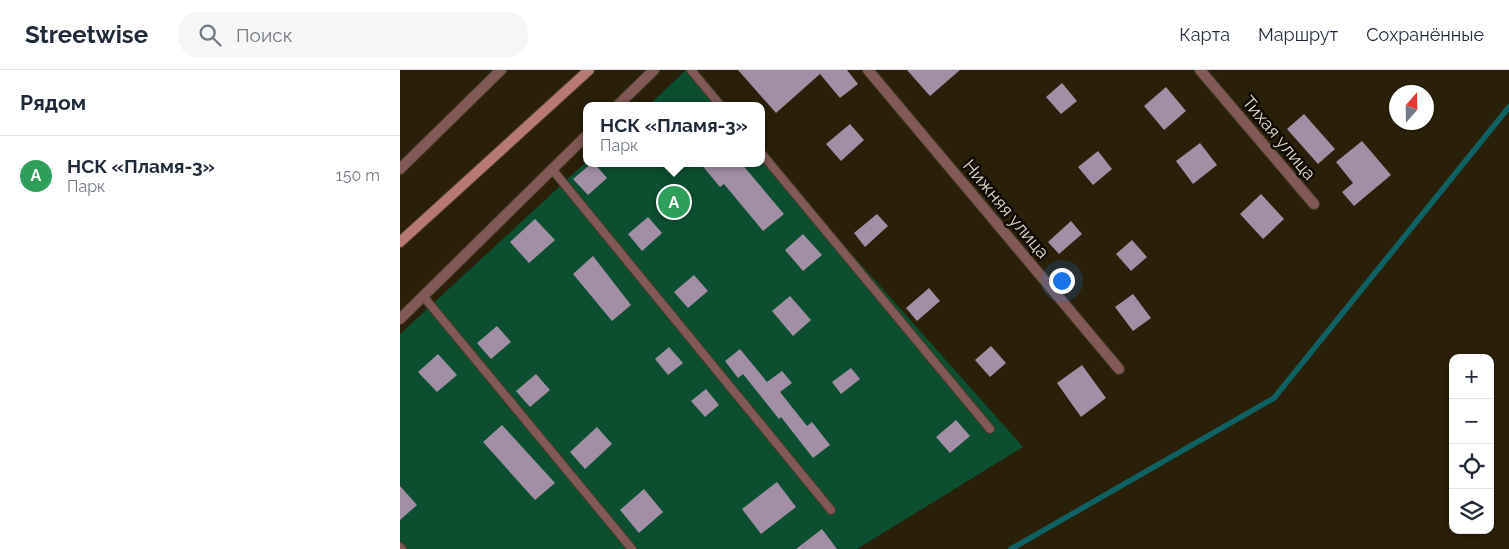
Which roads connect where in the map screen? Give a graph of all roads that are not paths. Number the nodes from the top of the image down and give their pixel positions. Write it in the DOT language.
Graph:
graph roads {
  1 [pos="501,70"];
  2 [pos="589,70"];
  3 [pos="654,70"];
  4 [pos="691,70"];
  5 [pos="868,70"];
  6 [pos="1200,70"];
  7 [pos="621,102"];
  8 [pos="718,102"];
  9 [pos="583,139"];
  10 [pos="765,158"];
  11 [pos="400,169"];
  12 [pos="552,169"];
  13 [pos="1314,204"];
  14 [pos="400,242"];
  15 [pos="423,296"];
  16 [pos="400,319"];
  17 [pos="1119,369"];
  18 [pos="990,429"];
  19 [pos="831,510"];
  20 [pos="632,549"];
  1 -- 11 [label="street"];
  2 -- 14 [label="street"];
  3 -- 7 [label="street"];
  4 -- 8 [label="lane"];
  5 -- 17 [label="street, Нижняя улица"];
  6 -- 13 [label="street, Тихая улица"];
  9 -- 12 [label="street"];
  10 -- 18 [label="lane"];
  12 -- 15 [label="street"];
  12 -- 19 [label="lane"];
  15 -- 16 [label="street"];
  15 -- 20 [label="lane"];
}
